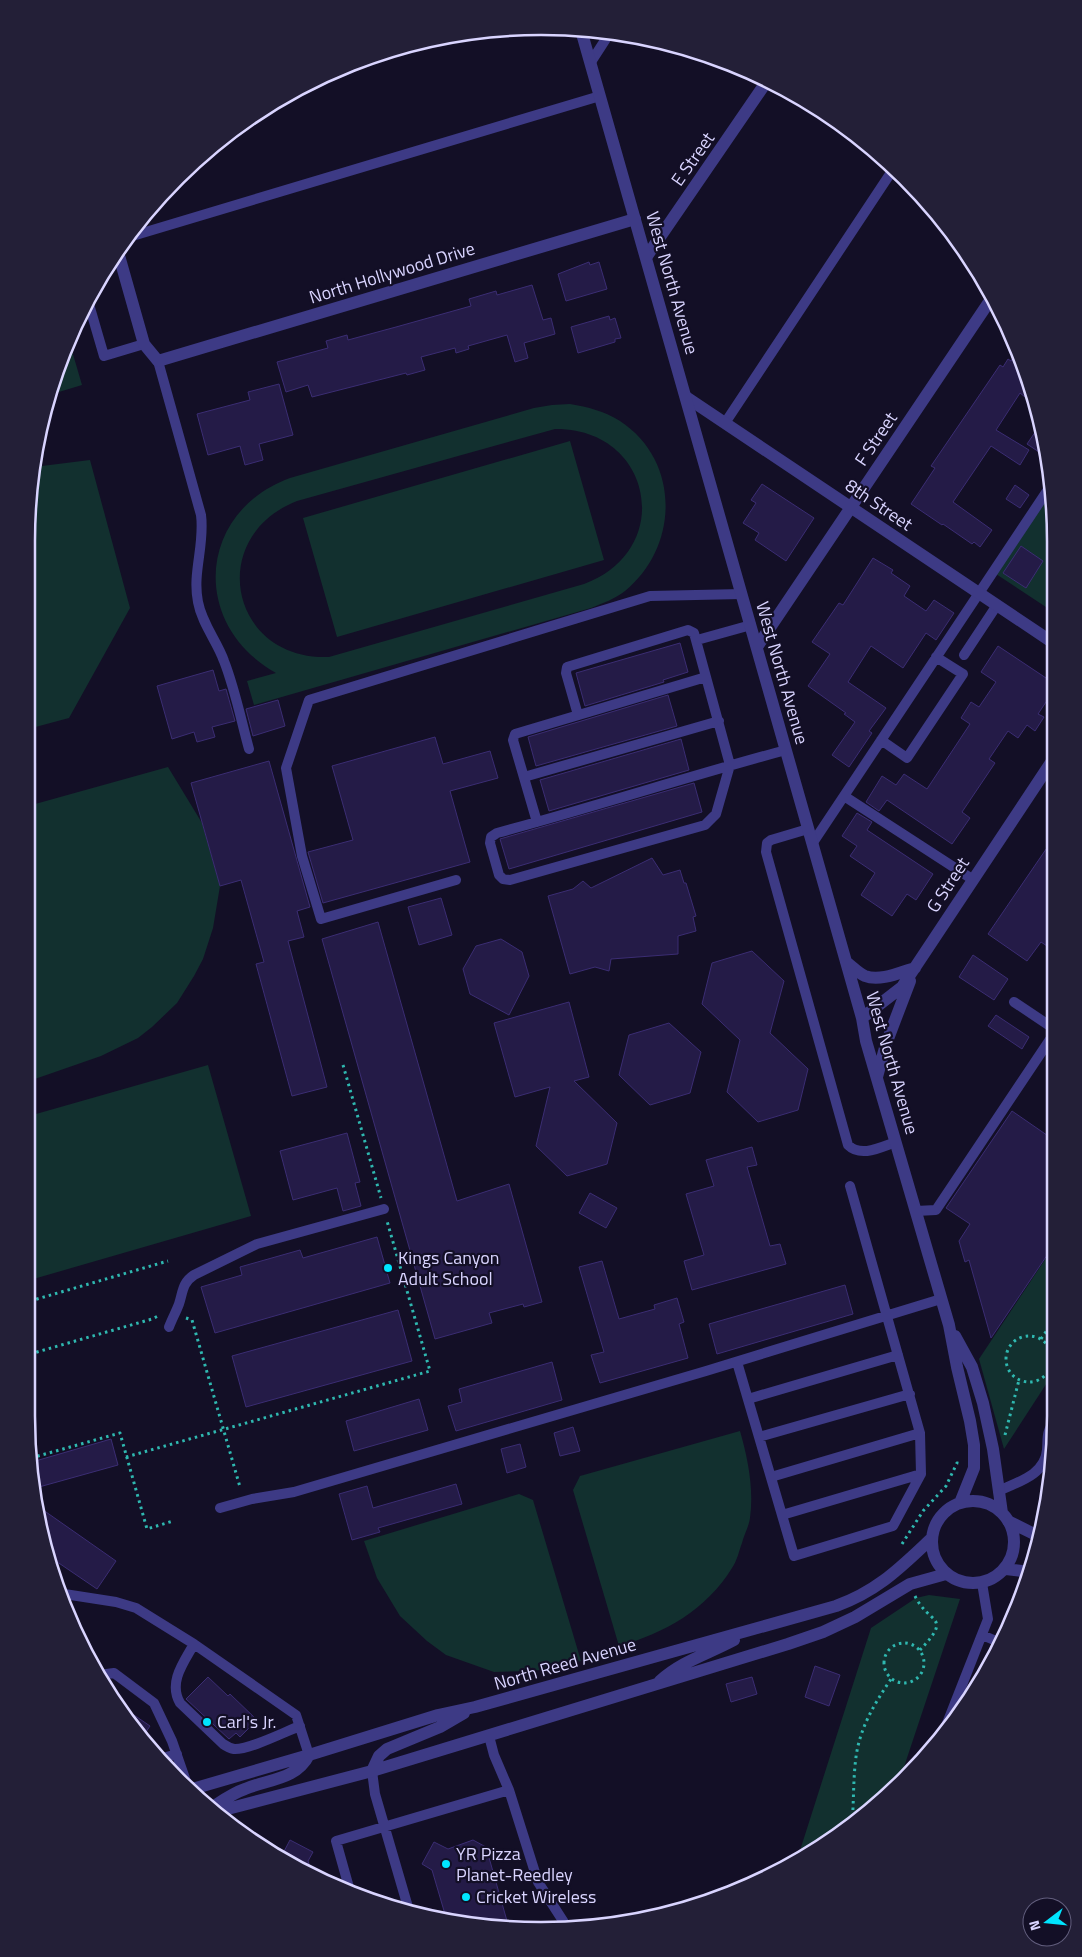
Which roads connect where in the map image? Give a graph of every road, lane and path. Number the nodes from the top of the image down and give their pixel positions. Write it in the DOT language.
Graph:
graph roads {
  1 [pos="583,37"];
  2 [pos="606,39"];
  3 [pos="590,62"];
  4 [pos="763,86"];
  5 [pos="600,96"];
  6 [pos="890,174"];
  7 [pos="635,218"];
  8 [pos="139,234"];
  9 [pos="646,256"];
  10 [pos="120,260"];
  11 [pos="988,304"];
  12 [pos="91,310"];
  13 [pos="144,344"];
  14 [pos="158,361"];
  15 [pos="686,398"];
  16 [pos="726,423"];
  17 [pos="1045,494"];
  18 [pos="851,508"];
  19 [pos="979,593"];
  20 [pos="742,594"];
  21 [pos="997,605"];
  22 [pos="751,624"];
  23 [pos="1047,639"];
  24 [pos="697,640"];
  25 [pos="758,647"];
  26 [pos="964,655"];
  27 [pos="936,657"];
  28 [pos="706,677"];
  29 [pos="578,714"];
  30 [pos="719,721"];
  31 [pos="881,740"];
  32 [pos="250,749"];
  33 [pos="786,750"];
  34 [pos="730,765"];
  35 [pos="1047,768"];
  36 [pos="524,777"];
  37 [pos="844,796"];
  38 [pos="537,822"];
  39 [pos="808,829"];
  40 [pos="812,844"];
  41 [pos="972,879"];
  42 [pos="456,880"];
  43 [pos="846,962"];
  44 [pos="915,968"];
  45 [pos="1014,1002"];
  46 [pos="862,1018"];
  47 [pos="1047,1024"];
  48 [pos="1047,1044"];
  49 [pos="343,1065"];
  50 [pos="877,1078"];
  51 [pos="896,1142"];
  52 [pos="850,1186"];
  53 [pos="384,1209"];
  54 [pos="916,1211"];
  55 [pos="168,1260"];
  56 [pos="941,1299"];
  57 [pos="35,1300"];
  58 [pos="174,1313"];
  59 [pos="888,1317"];
  60 [pos="949,1325"];
  61 [pos="169,1327"];
  62 [pos="1047,1330"];
  63 [pos="1041,1339"];
  64 [pos="1047,1347"];
  65 [pos="35,1353"];
  66 [pos="898,1356"];
  67 [pos="737,1362"];
  68 [pos="1047,1371"];
  69 [pos="1019,1380"];
  70 [pos="910,1394"];
  71 [pos="748,1399"];
  72 [pos="920,1433"];
  73 [pos="759,1437"];
  74 [pos="1003,1444"];
  75 [pos="37,1456"];
  76 [pos="126,1457"];
  77 [pos="1045,1460"];
  78 [pos="964,1465"];
  79 [pos="920,1474"];
  80 [pos="771,1477"];
  81 [pos="240,1487"];
  82 [pos="998,1491"];
  83 [pos="960,1503"];
  84 [pos="220,1508"];
  85 [pos="782,1515"];
  86 [pos="1005,1517"];
  87 [pos="173,1521"];
  88 [pos="1033,1533"];
  89 [pos="932,1538"];
  90 [pos="897,1551"];
  91 [pos="1006,1569"];
  92 [pos="1022,1571"];
  93 [pos="946,1574"];
  94 [pos="982,1582"];
  95 [pos="913,1591"];
  96 [pos="68,1595"];
  97 [pos="783,1621"];
  98 [pos="982,1635"];
  99 [pos="995,1640"];
  100 [pos="194,1644"];
  101 [pos="920,1650"];
  102 [pos="106,1674"];
  103 [pos="891,1679"];
  104 [pos="658,1684"];
  105 [pos="475,1707"];
  106 [pos="952,1710"];
  107 [pos="300,1726"];
  108 [pos="489,1736"];
  109 [pos="177,1754"];
  110 [pos="309,1755"];
  111 [pos="167,1757"];
  112 [pos="372,1771"];
  113 [pos="184,1775"];
  114 [pos="198,1787"];
  115 [pos="509,1790"];
  116 [pos="222,1808"];
  117 [pos="225,1810"];
  118 [pos="853,1814"];
  119 [pos="385,1826"];
  120 [pos="348,1883"];
  121 [pos="407,1904"];
  122 [pos="563,1921"];
  1 -- 3 [label="street, West North Avenue"];
  2 -- 3 [label="lane"];
  3 -- 5 [label="street, West North Avenue"];
  4 -- 9 [label="street, E Street"];
  5 -- 7 [label="street, West North Avenue"];
  5 -- 8 [label="lane"];
  6 -- 16 [label="lane"];
  7 -- 9 [label="street, West North Avenue"];
  7 -- 14 [label="street, North Hollywood Drive"];
  9 -- 15 [label="street, West North Avenue"];
  10 -- 13 [label="street"];
  11 -- 18 [label="street, F Street"];
  12 -- 13 [label="lane"];
  13 -- 14 [label="street"];
  14 -- 32 [label="lane"];
  15 -- 16 [label="street, 8th Street"];
  15 -- 20 [label="street, West North Avenue"];
  16 -- 18 [label="street, 8th Street"];
  17 -- 19 [label="lane"];
  18 -- 19 [label="street, 8th Street"];
  18 -- 25 [label="street, F Street"];
  19 -- 21 [label="street, 8th Street"];
  19 -- 27 [label="lane"];
  20 -- 22 [label="street, West North Avenue"];
  20 -- 42 [label="lane"];
  21 -- 23 [label="street, 8th Street"];
  21 -- 26 [label="lane"];
  22 -- 24 [label="lane"];
  22 -- 25 [label="street, West North Avenue"];
  24 -- 28 [label="lane"];
  24 -- 29 [label="lane"];
  25 -- 33 [label="street, West North Avenue"];
  27 -- 31 [label="lane"];
  27 -- 31 [label="lane"];
  28 -- 29 [label="lane"];
  28 -- 30 [label="lane"];
  29 -- 36 [label="lane"];
  30 -- 34 [label="lane"];
  30 -- 36 [label="lane"];
  31 -- 37 [label="lane"];
  33 -- 34 [label="lane"];
  33 -- 39 [label="street, West North Avenue"];
  34 -- 38 [label="lane"];
  34 -- 38 [label="lane"];
  35 -- 41 [label="street, G Street"];
  36 -- 38 [label="lane"];
  37 -- 40 [label="lane"];
  37 -- 41 [label="lane"];
  39 -- 40 [label="street, West North Avenue"];
  39 -- 51 [label="lane"];
  40 -- 43 [label="street, West North Avenue"];
  41 -- 44 [label="street, G Street"];
  43 -- 44 [label="street"];
  43 -- 46 [label="street, West North Avenue"];
  44 -- 46 [label="street, G Street"];
  44 -- 50 [label="street"];
  45 -- 47 [label="lane"];
  46 -- 50 [label="street, West North Avenue"];
  48 -- 54 [label="lane"];
  49 -- 53 [label="path"];
  50 -- 51 [label="street, West North Avenue"];
  51 -- 54 [label="street, West North Avenue"];
  52 -- 59 [label="lane"];
  53 -- 58 [label="lane"];
  53 -- 76 [label="path"];
  54 -- 56 [label="street, West North Avenue"];
  55 -- 57 [label="path"];
  56 -- 59 [label="lane"];
  56 -- 60 [label="street, West North Avenue"];
  58 -- 61 [label="lane"];
  58 -- 65 [label="path"];
  58 -- 81 [label="path"];
  59 -- 66 [label="lane"];
  59 -- 67 [label="lane"];
  60 -- 82 [label="street, West North Avenue"];
  60 -- 83 [label="street, West North Avenue"];
  62 -- 63 [label="path"];
  63 -- 64 [label="path"];
  63 -- 69 [label="path"];
  66 -- 70 [label="lane"];
  66 -- 71 [label="lane"];
  67 -- 71 [label="lane"];
  67 -- 84 [label="lane"];
  68 -- 69 [label="path"];
  69 -- 74 [label="path"];
  70 -- 72 [label="lane"];
  70 -- 73 [label="lane"];
  71 -- 73 [label="lane"];
  72 -- 79 [label="lane"];
  72 -- 80 [label="lane"];
  73 -- 80 [label="lane"];
  75 -- 76 [label="path"];
  76 -- 87 [label="path"];
  77 -- 82 [label="lane"];
  78 -- 90 [label="path"];
  79 -- 85 [label="lane"];
  79 -- 85 [label="lane"];
  80 -- 85 [label="lane"];
  82 -- 86 [label="street, West North Avenue"];
  83 -- 86 [label="street"];
  83 -- 89 [label="street"];
  86 -- 88 [label="street"];
  86 -- 91 [label="street"];
  89 -- 93 [label="street"];
  89 -- 97 [label="street, North Reed Avenue"];
  91 -- 92 [label="street"];
  91 -- 94 [label="street"];
  93 -- 94 [label="street"];
  93 -- 104 [label="street"];
  94 -- 98 [label="lane"];
  95 -- 101 [label="path"];
  96 -- 100 [label="lane"];
  97 -- 104 [label="street"];
  97 -- 105 [label="street, North Reed Avenue"];
  98 -- 99 [label="lane"];
  98 -- 106 [label="lane"];
  100 -- 107 [label="lane"];
  100 -- 107 [label="lane"];
  101 -- 103 [label="path"];
  101 -- 103 [label="path"];
  102 -- 109 [label="lane"];
  103 -- 118 [label="path"];
  104 -- 108 [label="street"];
  105 -- 110 [label="street, North Reed Avenue"];
  105 -- 112 [label="street"];
  107 -- 110 [label="lane"];
  108 -- 112 [label="street"];
  108 -- 115 [label="lane"];
  109 -- 111 [label="lane"];
  109 -- 113 [label="lane"];
  110 -- 114 [label="street, North Reed Avenue"];
  110 -- 116 [label="street"];
  112 -- 117 [label="street"];
  112 -- 119 [label="lane"];
  115 -- 119 [label="lane"];
  115 -- 122 [label="lane"];
  119 -- 120 [label="lane"];
  119 -- 121 [label="lane"];
}
